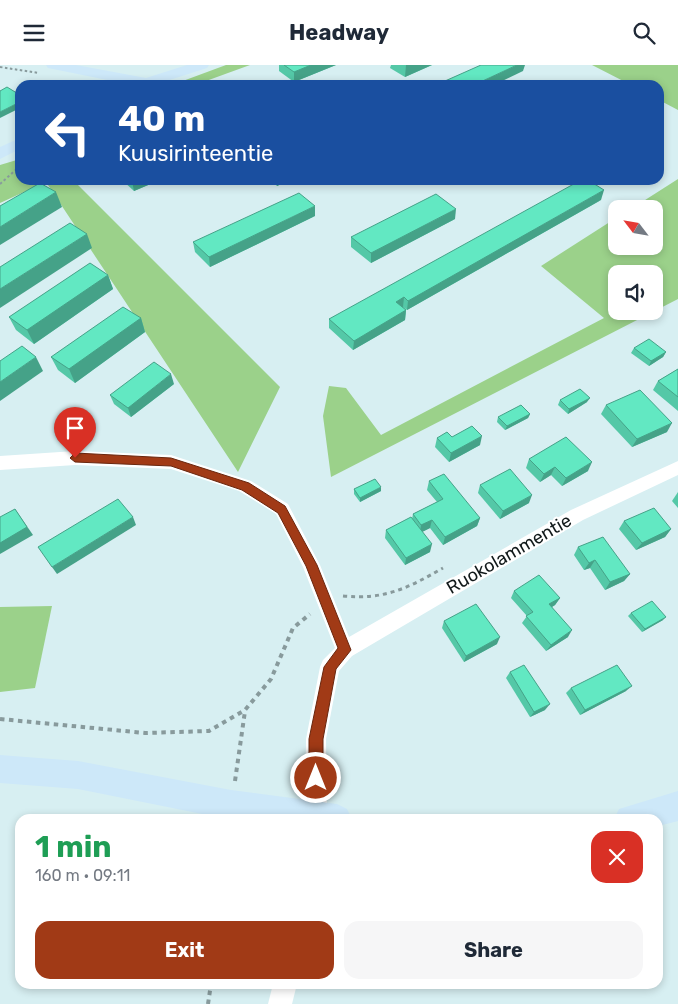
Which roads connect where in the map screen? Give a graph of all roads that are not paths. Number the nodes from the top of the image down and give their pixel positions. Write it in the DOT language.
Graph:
graph roads {
  1 [pos="202,65"];
  2 [pos="49,70"];
  3 [pos="115,80"];
  4 [pos="155,80"];
  5 [pos="15,146"];
  6 [pos="0,154"];
  7 [pos="0,463"];
  8 [pos="678,468"];
  9 [pos="345,650"];
  10 [pos="0,769"];
  11 [pos="678,807"];
  12 [pos="295,814"];
  13 [pos="323,814"];
  14 [pos="649,814"];
  15 [pos="284,989"];
  16 [pos="280,1004"];
  1 -- 4 [label="street"];
  2 -- 3 [label="street"];
  5 -- 6 [label="street"];
  7 -- 9 [label="street"];
  8 -- 9 [label="street, Ruokolammentie"];
  9 -- 13 [label="street"];
  10 -- 12 [label="street"];
  11 -- 14 [label="street"];
  15 -- 16 [label="street"];
}
